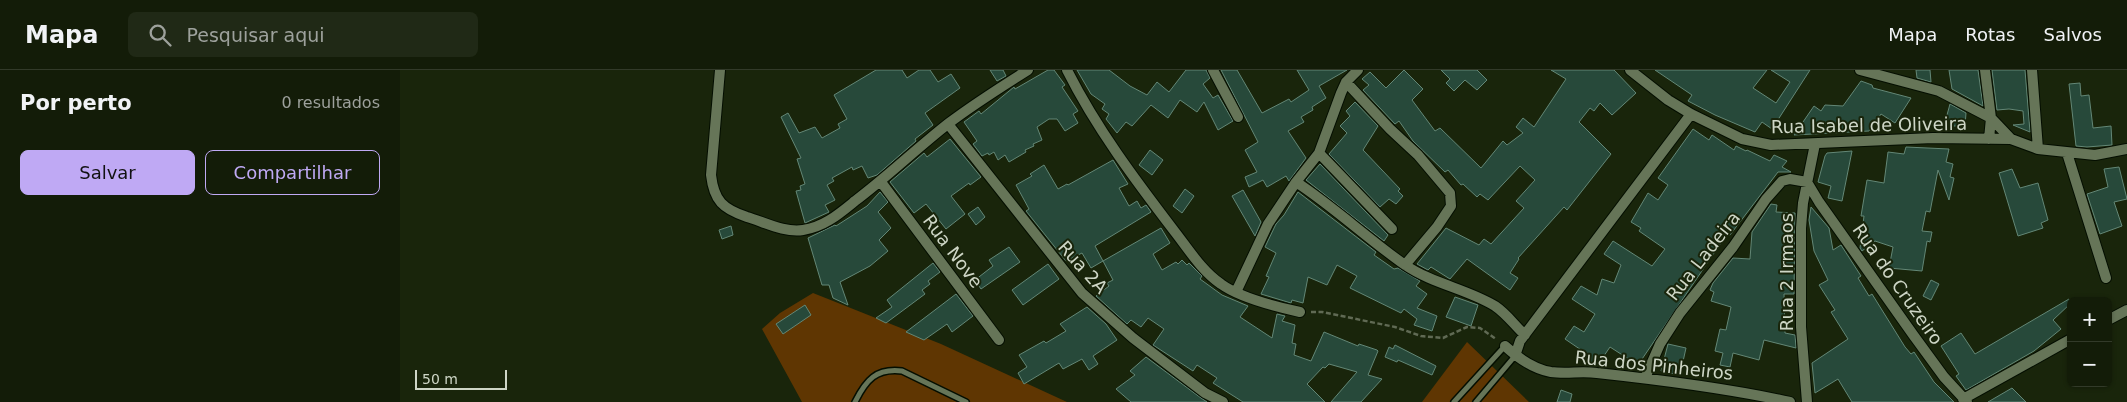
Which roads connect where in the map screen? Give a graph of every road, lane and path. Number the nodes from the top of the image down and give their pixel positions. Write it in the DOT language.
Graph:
graph roads {
  1 [pos="720,70"];
  2 [pos="1028,70"];
  3 [pos="1067,70"];
  4 [pos="1213,70"];
  5 [pos="1358,70"];
  6 [pos="1630,70"];
  7 [pos="1860,70"];
  8 [pos="1985,70"];
  9 [pos="2032,70"];
  10 [pos="1883,73"];
  11 [pos="1346,82"];
  12 [pos="1691,114"];
  13 [pos="1238,117"];
  14 [pos="1991,118"];
  15 [pos="948,124"];
  16 [pos="1989,139"];
  17 [pos="2011,139"];
  18 [pos="1815,144"];
  19 [pos="2038,149"];
  20 [pos="2127,149"];
  21 [pos="1319,153"];
  22 [pos="2067,153"];
  23 [pos="881,182"];
  24 [pos="1296,182"];
  25 [pos="1808,182"];
  26 [pos="1392,229"];
  27 [pos="1405,265"];
  28 [pos="2106,278"];
  29 [pos="1236,292"];
  30 [pos="2127,310"];
  31 [pos="1300,312"];
  32 [pos="2112,318"];
  33 [pos="1523,338"];
  34 [pos="999,340"];
  35 [pos="2067,341"];
  36 [pos="1504,346"];
  37 [pos="1515,356"];
  38 [pos="1644,378"];
  39 [pos="1965,401"];
  40 [pos="855,402"];
  41 [pos="966,402"];
  42 [pos="1223,402"];
  43 [pos="1454,402"];
  44 [pos="1476,402"];
  45 [pos="1790,402"];
  46 [pos="1807,402"];
  1 -- 23 [label="street"];
  2 -- 15 [label="street"];
  3 -- 29 [label="street"];
  4 -- 13 [label="street"];
  5 -- 11 [label="street"];
  6 -- 12 [label="street, Rua Isabel de Oliveira"];
  7 -- 10 [label="street"];
  8 -- 14 [label="street"];
  9 -- 19 [label="street"];
  10 -- 14 [label="street"];
  11 -- 21 [label="street"];
  11 -- 27 [label="street"];
  12 -- 18 [label="street, Rua Isabel de Oliveira"];
  12 -- 33 [label="street"];
  14 -- 16 [label="street"];
  14 -- 17 [label="street"];
  15 -- 23 [label="street"];
  15 -- 42 [label="street, Rua 2A"];
  16 -- 17 [label="street, Rua Isabel de Oliveira"];
  16 -- 18 [label="street, Rua Isabel de Oliveira"];
  17 -- 19 [label="street, Rua Isabel de Oliveira"];
  18 -- 25 [label="street, Rua 2 Irmaos"];
  19 -- 22 [label="street, Rua Isabel de Oliveira"];
  20 -- 22 [label="street, Rua Isabel de Oliveira"];
  21 -- 24 [label="street"];
  21 -- 26 [label="street"];
  22 -- 28 [label="street"];
  23 -- 34 [label="street, Rua Nove"];
  24 -- 27 [label="street"];
  24 -- 29 [label="street"];
  25 -- 38 [label="street, Rua Ladeira"];
  25 -- 39 [label="street, Rua do Cruzeiro"];
  25 -- 46 [label="street, Rua 2 Irmaos"];
  27 -- 33 [label="street"];
  29 -- 31 [label="street"];
  30 -- 32 [label="street"];
  31 -- 36 [label="path"];
  33 -- 36 [label="street"];
  33 -- 37 [label="street"];
  35 -- 39 [label="street"];
  36 -- 37 [label="street, Rua dos Pinheiros"];
  36 -- 43 [label="lane"];
  37 -- 38 [label="street, Rua dos Pinheiros"];
  37 -- 44 [label="lane"];
  38 -- 45 [label="street, Rua dos Pinheiros"];
  40 -- 41 [label="lane"];
}
